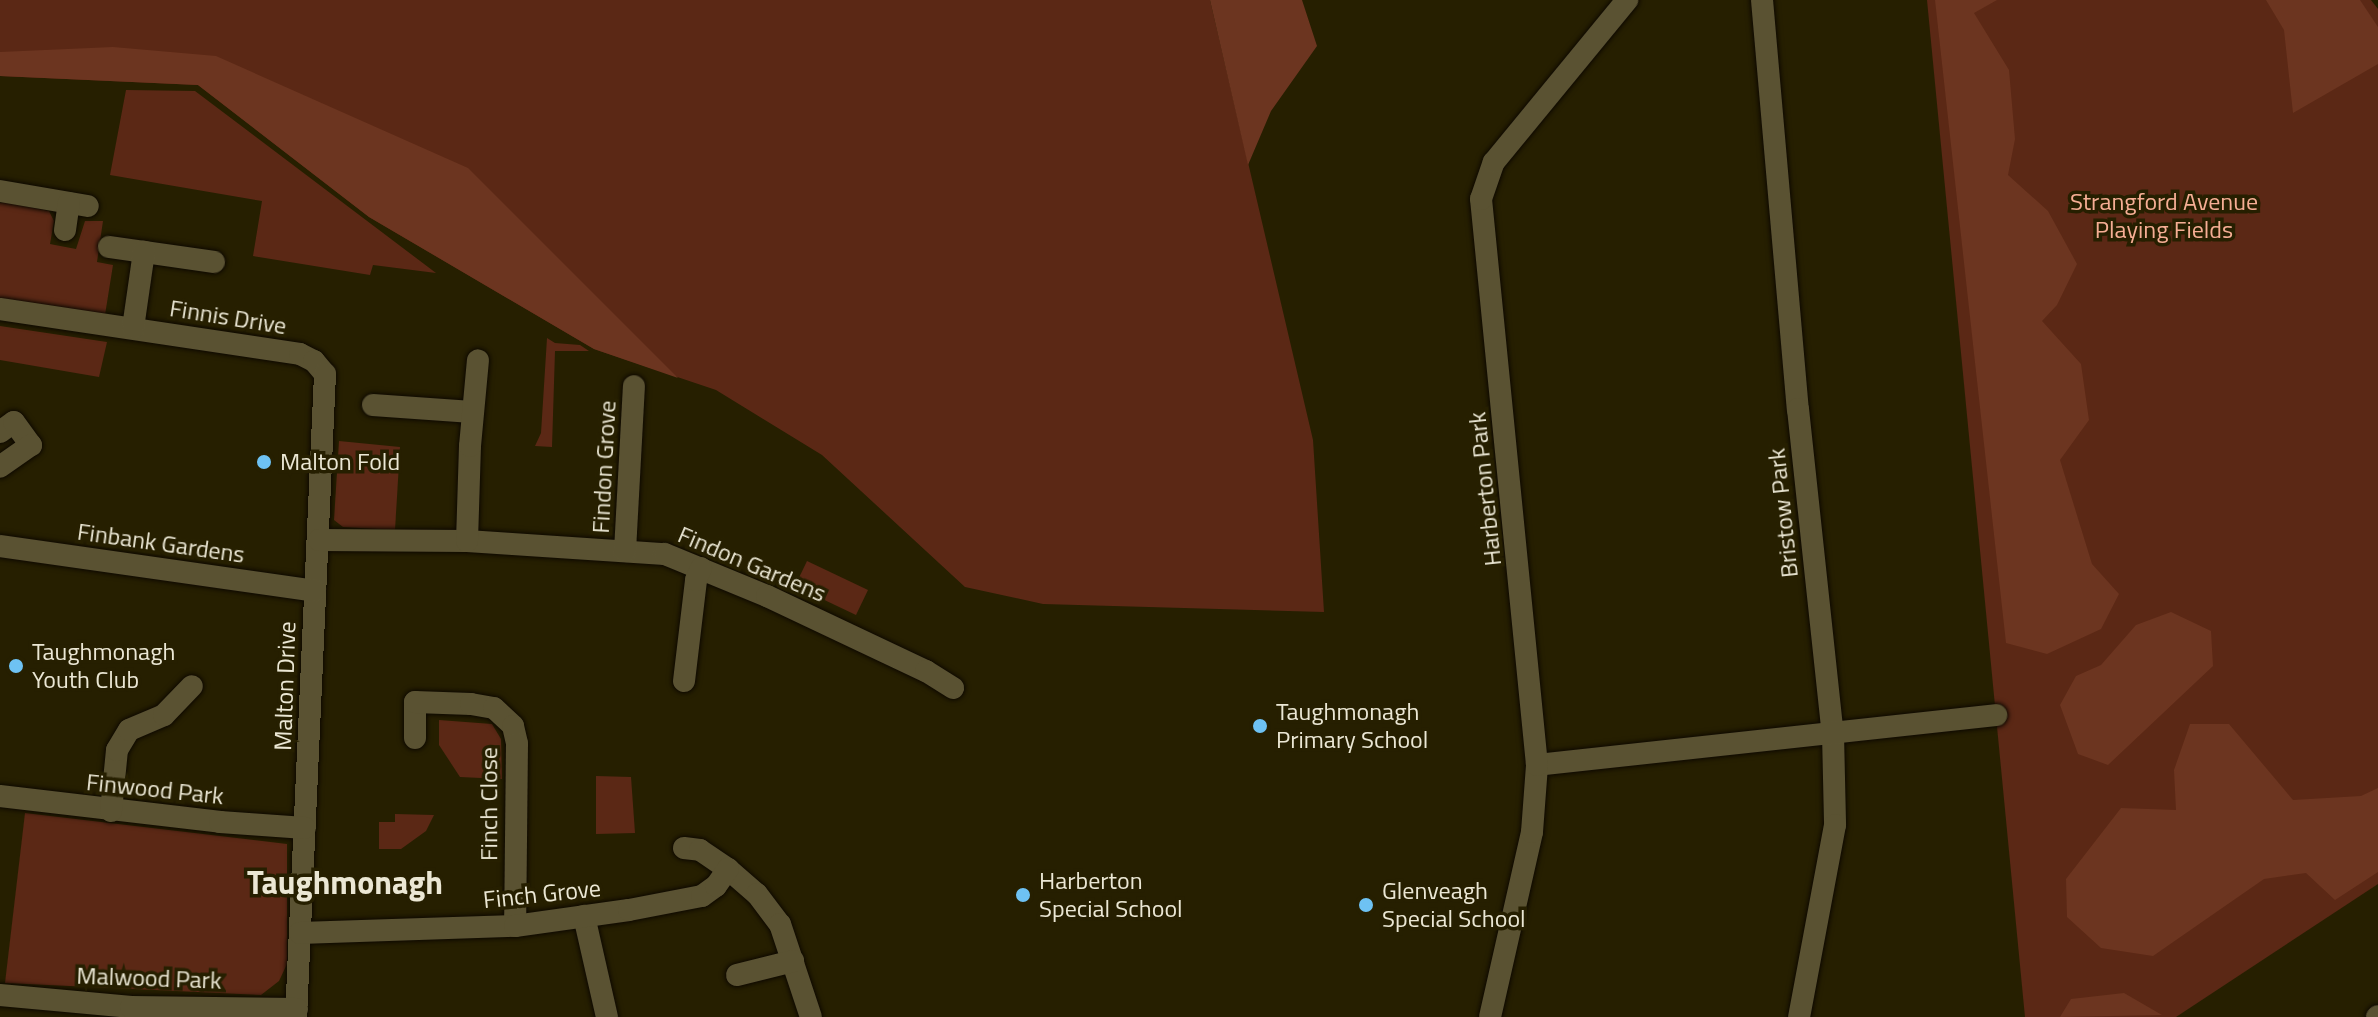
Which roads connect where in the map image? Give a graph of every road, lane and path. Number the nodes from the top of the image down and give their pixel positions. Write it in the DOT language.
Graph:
graph roads {
  1 [pos="1627,0"];
  2 [pos="1762,0"];
  3 [pos="0,191"];
  4 [pos="65,230"];
  5 [pos="109,247"];
  6 [pos="144,252"];
  7 [pos="214,262"];
  8 [pos="0,309"];
  9 [pos="133,328"];
  10 [pos="478,360"];
  11 [pos="314,361"];
  12 [pos="634,386"];
  13 [pos="373,405"];
  14 [pos="472,412"];
  15 [pos="0,432"];
  16 [pos="0,467"];
  17 [pos="319,540"];
  18 [pos="467,541"];
  19 [pos="0,546"];
  20 [pos="625,551"];
  21 [pos="701,568"];
  22 [pos="315,591"];
  23 [pos="684,681"];
  24 [pos="192,686"];
  25 [pos="953,688"];
  26 [pos="1996,715"];
  27 [pos="1833,734"];
  28 [pos="415,738"];
  29 [pos="1537,765"];
  30 [pos="0,796"];
  31 [pos="111,811"];
  32 [pos="305,828"];
  33 [pos="684,848"];
  34 [pos="728,869"];
  35 [pos="584,916"];
  36 [pos="515,926"];
  37 [pos="300,933"];
  38 [pos="793,961"];
  39 [pos="737,975"];
  40 [pos="0,995"];
  41 [pos="296,1013"];
  42 [pos="810,1013"];
  43 [pos="607,1017"];
  44 [pos="1490,1017"];
  45 [pos="1799,1017"];
  1 -- 29 [label="street, Harberton Park"];
  2 -- 27 [label="street, Bristow Park"];
  3 -- 4 [label="street"];
  5 -- 6 [label="street"];
  6 -- 7 [label="street"];
  6 -- 9 [label="street, Finnis Drive"];
  8 -- 9 [label="street, Finnis Drive"];
  9 -- 11 [label="street, Finnis Drive"];
  10 -- 14 [label="street"];
  11 -- 17 [label="street, Malton Drive"];
  12 -- 20 [label="street, Findon Grove"];
  13 -- 14 [label="street"];
  14 -- 18 [label="street"];
  15 -- 16 [label="street"];
  17 -- 18 [label="street, Findon Gardens"];
  17 -- 22 [label="street, Malton Drive"];
  18 -- 20 [label="street, Findon Gardens"];
  19 -- 22 [label="street, Finbank Gardens"];
  20 -- 21 [label="street, Findon Gardens"];
  21 -- 23 [label="street"];
  21 -- 25 [label="street, Findon Gardens"];
  22 -- 32 [label="street, Malton Drive"];
  24 -- 31 [label="street"];
  26 -- 27 [label="street"];
  27 -- 29 [label="street"];
  27 -- 45 [label="street, Bristow Park"];
  28 -- 36 [label="street, Finch Close"];
  29 -- 44 [label="street, Harberton Park"];
  30 -- 31 [label="street, Finwood Park"];
  31 -- 32 [label="street, Finwood Park"];
  32 -- 37 [label="street, Malton Drive"];
  33 -- 34 [label="street"];
  34 -- 35 [label="street, Finch Grove"];
  34 -- 38 [label="street"];
  35 -- 36 [label="street, Finch Grove"];
  35 -- 43 [label="street"];
  36 -- 37 [label="street, Finch Grove"];
  37 -- 41 [label="street, Malton Drive"];
  38 -- 39 [label="street"];
  38 -- 42 [label="street"];
  40 -- 41 [label="street, Malwood Park"];
}
